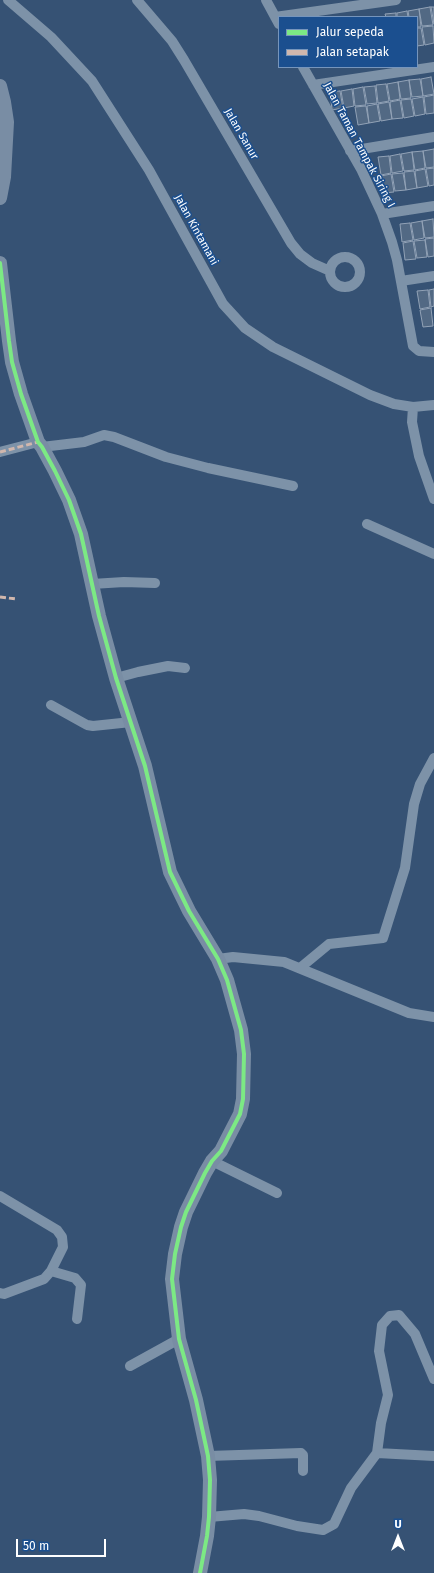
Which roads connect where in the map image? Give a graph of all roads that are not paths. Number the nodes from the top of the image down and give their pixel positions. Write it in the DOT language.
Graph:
graph roads {
  1 [pos="8,0"];
  2 [pos="137,0"];
  3 [pos="266,0"];
  4 [pos="396,0"];
  5 [pos="301,16"];
  6 [pos="277,20"];
  7 [pos="434,67"];
  8 [pos="304,68"];
  9 [pos="313,84"];
  10 [pos="0,86"];
  11 [pos="2,102"];
  12 [pos="434,137"];
  13 [pos="350,151"];
  14 [pos="0,198"];
  15 [pos="434,206"];
  16 [pos="382,214"];
  17 [pos="0,263"];
  18 [pos="330,271"];
  19 [pos="434,276"];
  20 [pos="401,281"];
  21 [pos="3,310"];
  22 [pos="434,352"];
  23 [pos="434,405"];
  24 [pos="413,407"];
  25 [pos="40,445"];
  26 [pos="0,452"];
  27 [pos="293,486"];
  28 [pos="434,499"];
  29 [pos="367,524"];
  30 [pos="434,554"];
  31 [pos="155,583"];
  32 [pos="92,584"];
  33 [pos="185,668"];
  34 [pos="116,678"];
  35 [pos="51,705"];
  36 [pos="131,722"];
  37 [pos="434,758"];
  38 [pos="218,959"];
  39 [pos="300,968"];
  40 [pos="434,1017"];
  41 [pos="212,1161"];
  42 [pos="277,1193"];
  43 [pos="0,1196"];
  44 [pos="51,1271"];
  45 [pos="0,1293"];
  46 [pos="77,1318"];
  47 [pos="179,1339"];
  48 [pos="130,1366"];
  49 [pos="434,1379"];
  50 [pos="377,1453"];
  51 [pos="208,1456"];
  52 [pos="434,1456"];
  53 [pos="303,1471"];
  54 [pos="209,1517"];
  55 [pos="200,1573"];
  1 -- 24 [label="street, Jalan Kintamani"];
  2 -- 18 [label="street, Jalan Sanur"];
  3 -- 6 [label="street"];
  4 -- 5 [label="street"];
  7 -- 9 [label="street"];
  8 -- 9 [label="street, Jalan Taman Tampak Siring I"];
  9 -- 13 [label="street, Jalan Taman Tampak Siring I"];
  10 -- 11 [label="street"];
  11 -- 14 [label="street"];
  12 -- 13 [label="street"];
  13 -- 16 [label="street, Jalan Taman Tampak Siring I"];
  15 -- 16 [label="street"];
  16 -- 20 [label="street, Jalan Taman Tampak Siring I"];
  17 -- 21 [label="street"];
  19 -- 20 [label="street"];
  20 -- 22 [label="street, Jalan Taman Tampak Siring I"];
  21 -- 25 [label="street"];
  23 -- 24 [label="street, Jalan Kintamani"];
  24 -- 28 [label="street"];
  25 -- 26 [label="street"];
  25 -- 27 [label="street"];
  25 -- 32 [label="street"];
  29 -- 30 [label="street"];
  31 -- 32 [label="street"];
  32 -- 34 [label="street"];
  33 -- 34 [label="street"];
  34 -- 36 [label="street"];
  35 -- 36 [label="street"];
  36 -- 38 [label="street"];
  37 -- 39 [label="street"];
  38 -- 39 [label="street"];
  38 -- 41 [label="street"];
  39 -- 40 [label="street"];
  41 -- 42 [label="street"];
  41 -- 47 [label="street"];
  43 -- 44 [label="street"];
  44 -- 45 [label="street"];
  44 -- 46 [label="street"];
  47 -- 48 [label="street"];
  47 -- 51 [label="street"];
  49 -- 50 [label="street"];
  50 -- 52 [label="street"];
  50 -- 54 [label="street"];
  51 -- 53 [label="street"];
  51 -- 54 [label="street"];
  54 -- 55 [label="street"];
}
